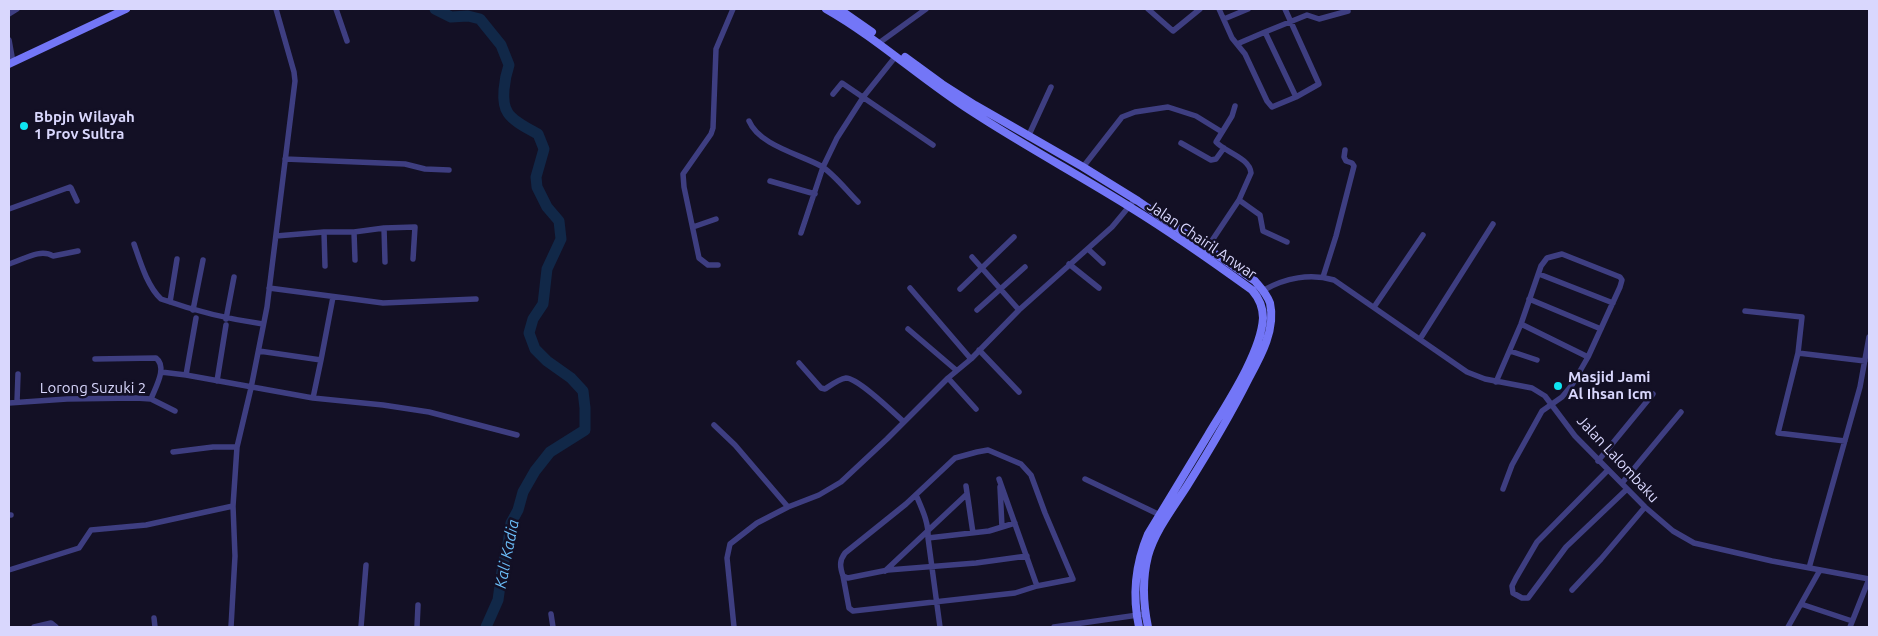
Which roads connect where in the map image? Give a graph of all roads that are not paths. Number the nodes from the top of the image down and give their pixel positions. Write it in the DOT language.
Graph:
graph roads {
  1 [pos="17,9"];
  2 [pos="126,9"];
  3 [pos="276,9"];
  4 [pos="336,9"];
  5 [pos="733,9"];
  6 [pos="826,9"];
  7 [pos="839,9"];
  8 [pos="926,9"];
  9 [pos="1148,9"];
  10 [pos="1200,9"];
  11 [pos="1219,9"];
  12 [pos="1248,9"];
  13 [pos="1285,9"];
  14 [pos="1348,11"];
  15 [pos="9,14"];
  16 [pos="1224,19"];
  17 [pos="1290,20"];
  18 [pos="1265,32"];
  19 [pos="9,40"];
  20 [pos="348,41"];
  21 [pos="881,42"];
  22 [pos="1237,44"];
  23 [pos="896,56"];
  24 [pos="11,63"];
  25 [pos="1052,87"];
  26 [pos="833,94"];
  27 [pos="864,96"];
  28 [pos="1296,98"];
  29 [pos="1235,106"];
  30 [pos="749,121"];
  31 [pos="1222,132"];
  32 [pos="1028,137"];
  33 [pos="1181,143"];
  34 [pos="933,145"];
  35 [pos="1224,148"];
  36 [pos="1345,150"];
  37 [pos="285,159"];
  38 [pos="823,167"];
  39 [pos="1083,167"];
  40 [pos="450,170"];
  41 [pos="770,181"];
  42 [pos="815,194"];
  43 [pos="1135,199"];
  44 [pos="1240,200"];
  45 [pos="77,201"];
  46 [pos="858,202"];
  47 [pos="1130,207"];
  48 [pos="9,209"];
  49 [pos="716,219"];
  50 [pos="1493,224"];
  51 [pos="693,227"];
  52 [pos="384,228"];
  53 [pos="324,232"];
  54 [pos="354,232"];
  55 [pos="801,233"];
  56 [pos="1423,235"];
  57 [pos="276,236"];
  58 [pos="1014,238"];
  59 [pos="1287,242"];
  60 [pos="134,244"];
  61 [pos="1088,249"];
  62 [pos="78,251"];
  63 [pos="1205,252"];
  64 [pos="972,257"];
  65 [pos="414,259"];
  66 [pos="178,260"];
  67 [pos="203,260"];
  68 [pos="355,260"];
  69 [pos="385,262"];
  70 [pos="9,264"];
  71 [pos="718,264"];
  72 [pos="1069,264"];
  73 [pos="1103,264"];
  74 [pos="325,266"];
  75 [pos="1025,267"];
  76 [pos="981,268"];
  77 [pos="1539,274"];
  78 [pos="234,277"];
  79 [pos="1323,277"];
  80 [pos="269,288"];
  81 [pos="910,288"];
  82 [pos="1099,288"];
  83 [pos="960,289"];
  84 [pos="1000,289"];
  85 [pos="1264,290"];
  86 [pos="333,297"];
  87 [pos="476,299"];
  88 [pos="1529,299"];
  89 [pos="170,302"];
  90 [pos="1613,303"];
  91 [pos="1374,307"];
  92 [pos="193,310"];
  93 [pos="977,310"];
  94 [pos="1019,310"];
  95 [pos="1745,311"];
  96 [pos="196,318"];
  97 [pos="226,318"];
  98 [pos="263,324"];
  99 [pos="1521,324"];
  100 [pos="226,326"];
  101 [pos="908,329"];
  102 [pos="1601,329"];
  103 [pos="1869,337"];
  104 [pos="1420,339"];
  105 [pos="258,350"];
  106 [pos="979,350"];
  107 [pos="1510,351"];
  108 [pos="1798,353"];
  109 [pos="1588,357"];
  110 [pos="971,358"];
  111 [pos="95,359"];
  112 [pos="321,360"];
  113 [pos="1537,360"];
  114 [pos="1865,361"];
  115 [pos="799,363"];
  116 [pos="956,370"];
  117 [pos="161,372"];
  118 [pos="18,374"];
  119 [pos="186,375"];
  120 [pos="948,378"];
  121 [pos="217,381"];
  122 [pos="1496,382"];
  123 [pos="251,388"];
  124 [pos="1019,392"];
  125 [pos="1653,394"];
  126 [pos="313,398"];
  127 [pos="151,399"];
  128 [pos="17,402"];
  129 [pos="9,403"];
  130 [pos="1552,404"];
  131 [pos="976,409"];
  132 [pos="175,410"];
  133 [pos="1222,412"];
  134 [pos="1680,412"];
  135 [pos="1230,417"];
  136 [pos="904,422"];
  137 [pos="714,424"];
  138 [pos="517,435"];
  139 [pos="1845,441"];
  140 [pos="237,447"];
  141 [pos="173,452"];
  142 [pos="1598,461"];
  143 [pos="1608,470"];
  144 [pos="1085,479"];
  145 [pos="1622,483"];
  146 [pos="966,486"];
  147 [pos="1503,489"];
  148 [pos="1628,489"];
  149 [pos="967,494"];
  150 [pos="916,495"];
  151 [pos="232,506"];
  152 [pos="788,507"];
  153 [pos="1645,507"];
  154 [pos="1160,515"];
  155 [pos="1015,523"];
  156 [pos="1002,527"];
  157 [pos="928,530"];
  158 [pos="972,533"];
  159 [pos="928,538"];
  160 [pos="1027,556"];
  161 [pos="366,565"];
  162 [pos="932,567"];
  163 [pos="1809,568"];
  164 [pos="9,570"];
  165 [pos="1820,570"];
  166 [pos="884,571"];
  167 [pos="843,576"];
  168 [pos="1869,579"];
  169 [pos="1038,586"];
  170 [pos="1572,590"];
  171 [pos="936,600"];
  172 [pos="1801,604"];
  173 [pos="418,605"];
  174 [pos="551,614"];
  175 [pos="1141,615"];
  176 [pos="154,618"];
  177 [pos="1851,624"];
  178 [pos="34,627"];
  179 [pos="56,627"];
  180 [pos="155,627"];
  181 [pos="231,627"];
  182 [pos="361,627"];
  183 [pos="417,627"];
  184 [pos="553,627"];
  185 [pos="734,627"];
  186 [pos="940,627"];
  187 [pos="1054,627"];
  188 [pos="1139,627"];
  189 [pos="1148,627"];
  190 [pos="1788,627"];
  1 -- 15 [label="street"];
  2 -- 24 [label="main road"];
  3 -- 37 [label="street"];
  4 -- 20 [label="street"];
  5 -- 51 [label="street"];
  6 -- 21 [label="main road, Jalan Chairil Anwar"];
  7 -- 21 [label="main road, Jalan Chairil Anwar"];
  8 -- 21 [label="street"];
  9 -- 10 [label="street"];
  11 -- 16 [label="street"];
  12 -- 16 [label="street"];
  13 -- 17 [label="street"];
  14 -- 17 [label="street"];
  16 -- 22 [label="street"];
  17 -- 18 [label="street"];
  17 -- 28 [label="street"];
  18 -- 22 [label="street"];
  18 -- 28 [label="street"];
  19 -- 24 [label="street"];
  21 -- 23 [label="main road, Jalan Chairil Anwar"];
  21 -- 32 [label="main road, Jalan Chairil Anwar"];
  22 -- 28 [label="street"];
  23 -- 27 [label="street"];
  23 -- 47 [label="main road, Jalan Chairil Anwar"];
  25 -- 32 [label="street"];
  26 -- 27 [label="street"];
  27 -- 34 [label="street"];
  27 -- 38 [label="street"];
  29 -- 31 [label="street"];
  30 -- 38 [label="street"];
  31 -- 35 [label="street"];
  31 -- 39 [label="street"];
  32 -- 39 [label="main road, Jalan Chairil Anwar"];
  33 -- 35 [label="street"];
  35 -- 44 [label="street"];
  36 -- 79 [label="street"];
  37 -- 40 [label="street"];
  37 -- 57 [label="street"];
  38 -- 42 [label="street"];
  38 -- 46 [label="street"];
  39 -- 43 [label="main road, Jalan Chairil Anwar"];
  41 -- 42 [label="street"];
  42 -- 55 [label="street"];
  43 -- 47 [label="street"];
  43 -- 63 [label="main road, Jalan Chairil Anwar"];
  44 -- 59 [label="street"];
  44 -- 63 [label="street"];
  45 -- 48 [label="street"];
  47 -- 61 [label="street"];
  47 -- 63 [label="main road, Jalan Chairil Anwar"];
  49 -- 51 [label="street"];
  50 -- 104 [label="street"];
  51 -- 71 [label="street"];
  52 -- 54 [label="street"];
  52 -- 65 [label="street"];
  52 -- 69 [label="street"];
  53 -- 54 [label="street"];
  53 -- 57 [label="street"];
  53 -- 74 [label="street"];
  54 -- 68 [label="street"];
  56 -- 91 [label="street"];
  57 -- 80 [label="street"];
  58 -- 76 [label="street"];
  60 -- 89 [label="street"];
  61 -- 72 [label="street"];
  61 -- 73 [label="street"];
  62 -- 70 [label="street"];
  63 -- 85 [label="main road, Jalan Chairil Anwar"];
  63 -- 133 [label="main road, Jalan Chairil Anwar"];
  64 -- 76 [label="street"];
  66 -- 89 [label="street"];
  67 -- 92 [label="street"];
  72 -- 82 [label="street"];
  72 -- 94 [label="street"];
  75 -- 84 [label="street"];
  76 -- 83 [label="street"];
  76 -- 84 [label="street"];
  77 -- 88 [label="street"];
  77 -- 90 [label="street"];
  77 -- 90 [label="street"];
  78 -- 97 [label="street"];
  79 -- 85 [label="street, Jalan Lalombaku"];
  79 -- 91 [label="street, Jalan Lalombaku"];
  80 -- 86 [label="street"];
  80 -- 98 [label="street"];
  81 -- 110 [label="street"];
  84 -- 93 [label="street"];
  84 -- 94 [label="street"];
  85 -- 135 [label="main road, Jalan Chairil Anwar"];
  86 -- 87 [label="street"];
  86 -- 112 [label="street"];
  88 -- 99 [label="street"];
  88 -- 102 [label="street"];
  89 -- 92 [label="street"];
  90 -- 102 [label="street"];
  91 -- 104 [label="street, Jalan Lalombaku"];
  92 -- 97 [label="street"];
  94 -- 106 [label="street"];
  95 -- 108 [label="street"];
  96 -- 119 [label="street"];
  97 -- 98 [label="street"];
  98 -- 105 [label="street"];
  99 -- 107 [label="street"];
  99 -- 109 [label="street"];
  100 -- 121 [label="street"];
  101 -- 116 [label="street"];
  102 -- 109 [label="street"];
  103 -- 114 [label="street"];
  104 -- 122 [label="street, Jalan Lalombaku"];
  105 -- 112 [label="street"];
  105 -- 123 [label="street"];
  106 -- 110 [label="street"];
  106 -- 124 [label="street"];
  107 -- 113 [label="street"];
  107 -- 122 [label="street"];
  108 -- 114 [label="street"];
  108 -- 139 [label="street"];
  109 -- 130 [label="street"];
  110 -- 116 [label="street"];
  111 -- 117 [label="street"];
  112 -- 126 [label="street"];
  114 -- 139 [label="street"];
  115 -- 136 [label="street"];
  116 -- 120 [label="street"];
  117 -- 119 [label="street"];
  117 -- 127 [label="street"];
  118 -- 128 [label="street"];
  119 -- 121 [label="street"];
  120 -- 131 [label="street"];
  120 -- 136 [label="street"];
  121 -- 123 [label="street"];
  122 -- 130 [label="street, Jalan Lalombaku"];
  123 -- 126 [label="street"];
  123 -- 140 [label="street"];
  125 -- 142 [label="street"];
  126 -- 138 [label="street"];
  127 -- 128 [label="street, Lorong Suzuki 2"];
  127 -- 132 [label="street, Lorong Suzuki 2"];
  128 -- 129 [label="street, Lorong Suzuki 2"];
  130 -- 142 [label="street, Jalan Lalombaku"];
  130 -- 147 [label="street"];
  133 -- 135 [label="main road"];
  133 -- 154 [label="main road, Jalan Chairil Anwar"];
  134 -- 145 [label="street"];
  135 -- 175 [label="main road, Jalan Chairil Anwar"];
  136 -- 152 [label="street"];
  137 -- 152 [label="street"];
  139 -- 163 [label="street"];
  140 -- 141 [label="street"];
  140 -- 151 [label="street"];
  142 -- 143 [label="street, Jalan Lalombaku"];
  143 -- 145 [label="street, Jalan Lalombaku"];
  143 -- 148 [label="street"];
  144 -- 154 [label="street"];
  145 -- 148 [label="street, Jalan Lalombaku"];
  146 -- 149 [label="street"];
  148 -- 153 [label="street, Jalan Lalombaku"];
  149 -- 157 [label="street"];
  149 -- 158 [label="street"];
  150 -- 157 [label="street"];
  150 -- 167 [label="street"];
  150 -- 169 [label="street"];
  151 -- 164 [label="street"];
  151 -- 181 [label="street"];
  152 -- 185 [label="street"];
  153 -- 163 [label="street, Jalan Lalombaku"];
  153 -- 170 [label="street"];
  154 -- 175 [label="main road, Jalan Chairil Anwar"];
  155 -- 156 [label="street"];
  155 -- 156 [label="street"];
  155 -- 160 [label="street"];
  156 -- 158 [label="street"];
  157 -- 159 [label="street"];
  157 -- 166 [label="street"];
  158 -- 159 [label="street"];
  159 -- 162 [label="street"];
  160 -- 162 [label="street"];
  160 -- 169 [label="street"];
  161 -- 182 [label="street"];
  162 -- 166 [label="street"];
  162 -- 171 [label="street"];
  163 -- 165 [label="street, Jalan Lalombaku"];
  165 -- 168 [label="street, Jalan Lalombaku"];
  165 -- 172 [label="street"];
  166 -- 167 [label="street"];
  167 -- 171 [label="street"];
  168 -- 177 [label="street"];
  169 -- 171 [label="street"];
  171 -- 186 [label="street"];
  172 -- 177 [label="street"];
  172 -- 190 [label="street"];
  173 -- 183 [label="street"];
  174 -- 184 [label="street"];
  175 -- 187 [label="street"];
  175 -- 188 [label="main road, Jalan Chairil Anwar"];
  175 -- 189 [label="main road, Jalan Chairil Anwar"];
  176 -- 180 [label="street"];
  178 -- 179 [label="street"];
}
